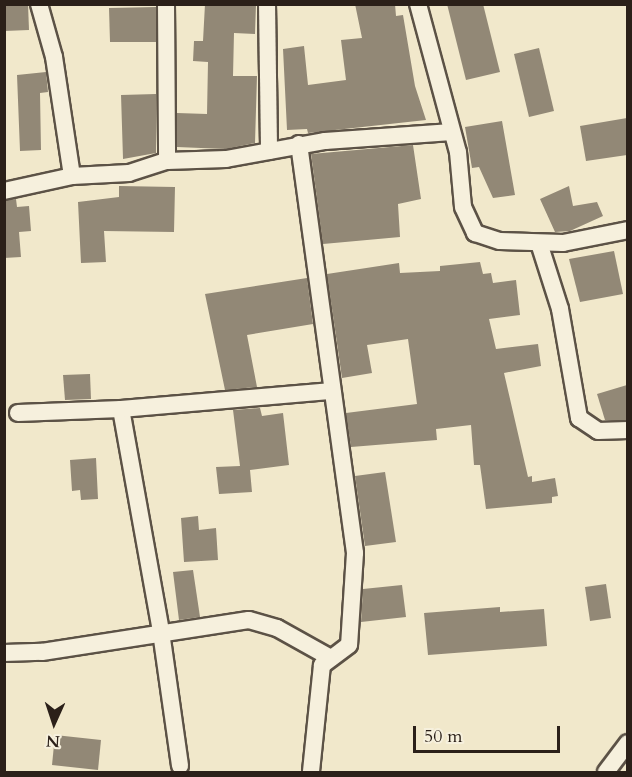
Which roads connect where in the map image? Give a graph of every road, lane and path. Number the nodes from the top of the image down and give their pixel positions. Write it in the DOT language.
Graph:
graph roads {
  1 [pos="39,4"];
  2 [pos="166,4"];
  3 [pos="267,4"];
  4 [pos="418,4"];
  5 [pos="452,132"];
  6 [pos="299,144"];
  7 [pos="269,151"];
  8 [pos="167,161"];
  9 [pos="72,176"];
  10 [pos="4,191"];
  11 [pos="627,230"];
  12 [pos="539,243"];
  13 [pos="332,391"];
  14 [pos="121,409"];
  15 [pos="18,413"];
  16 [pos="627,430"];
  17 [pos="161,632"];
  18 [pos="4,653"];
  19 [pos="329,657"];
  20 [pos="627,743"];
  21 [pos="180,766"];
  22 [pos="311,772"];
  23 [pos="606,772"];
  1 -- 9 [label="street"];
  2 -- 8 [label="street"];
  3 -- 7 [label="street"];
  4 -- 5 [label="street"];
  5 -- 6 [label="street"];
  5 -- 12 [label="street"];
  6 -- 7 [label="street"];
  6 -- 13 [label="street"];
  7 -- 8 [label="street"];
  8 -- 9 [label="street"];
  9 -- 10 [label="street"];
  11 -- 12 [label="street"];
  12 -- 16 [label="street"];
  13 -- 14 [label="street"];
  13 -- 19 [label="street"];
  14 -- 15 [label="street"];
  14 -- 17 [label="street"];
  17 -- 18 [label="street"];
  17 -- 19 [label="street"];
  17 -- 21 [label="street"];
  19 -- 22 [label="street"];
  20 -- 23 [label="street"];
}
